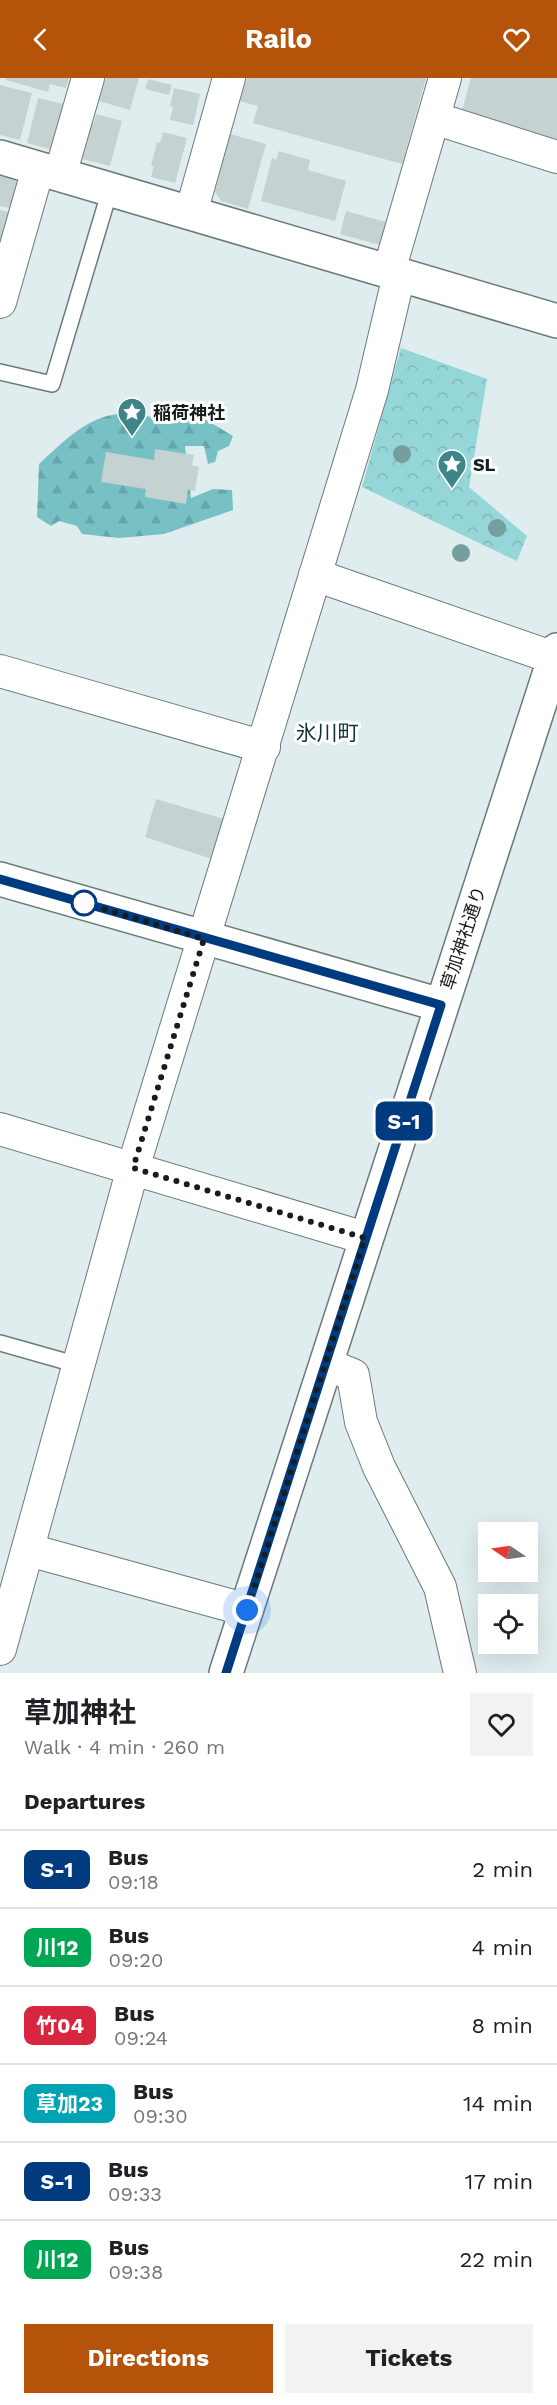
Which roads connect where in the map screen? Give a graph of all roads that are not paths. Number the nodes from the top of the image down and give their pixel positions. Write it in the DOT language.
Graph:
graph roads {
  1 [pos="88,78"];
  2 [pos="229,78"];
  3 [pos="445,78"];
  4 [pos="434,118"];
  5 [pos="0,157"];
  6 [pos="557,157"];
  7 [pos="49,172"];
  8 [pos="110,190"];
  9 [pos="191,213"];
  10 [pos="394,273"];
  11 [pos="0,302"];
  12 [pos="557,321"];
  13 [pos="0,372"];
  14 [pos="315,575"];
  15 [pos="556,654"];
  16 [pos="0,671"];
  17 [pos="264,747"];
  18 [pos="0,879"];
  19 [pos="204,939"];
  20 [pos="441,1005"];
  21 [pos="0,1129"];
  22 [pos="133,1168"];
  23 [pos="365,1238"];
  24 [pos="0,1342"];
  25 [pos="326,1364"];
  26 [pos="78,1365"];
  27 [pos="29,1550"];
  28 [pos="247,1610"];
  29 [pos="2,1634"];
  30 [pos="226,1673"];
  31 [pos="460,1673"];
  1 -- 7 [label="street"];
  2 -- 9 [label="street"];
  3 -- 4 [label="street"];
  4 -- 6 [label="street"];
  4 -- 10 [label="street"];
  5 -- 7 [label="street"];
  7 -- 8 [label="street"];
  7 -- 11 [label="street"];
  8 -- 9 [label="street"];
  8 -- 13 [label="lane"];
  9 -- 10 [label="street"];
  10 -- 12 [label="street"];
  10 -- 14 [label="street"];
  14 -- 15 [label="street"];
  14 -- 17 [label="street"];
  15 -- 20 [label="street, 草加神社通り"];
  16 -- 17 [label="street"];
  17 -- 19 [label="street"];
  18 -- 19 [label="street"];
  19 -- 20 [label="street"];
  19 -- 22 [label="street"];
  20 -- 23 [label="street, 草加神社通り"];
  21 -- 22 [label="street"];
  22 -- 23 [label="street"];
  22 -- 26 [label="street"];
  23 -- 25 [label="street, 草加神社通り"];
  24 -- 26 [label="lane"];
  25 -- 28 [label="street, 草加神社通り"];
  25 -- 31 [label="street"];
  26 -- 27 [label="street"];
  27 -- 28 [label="street"];
  27 -- 29 [label="street"];
  28 -- 30 [label="street, 草加神社通り"];
}
